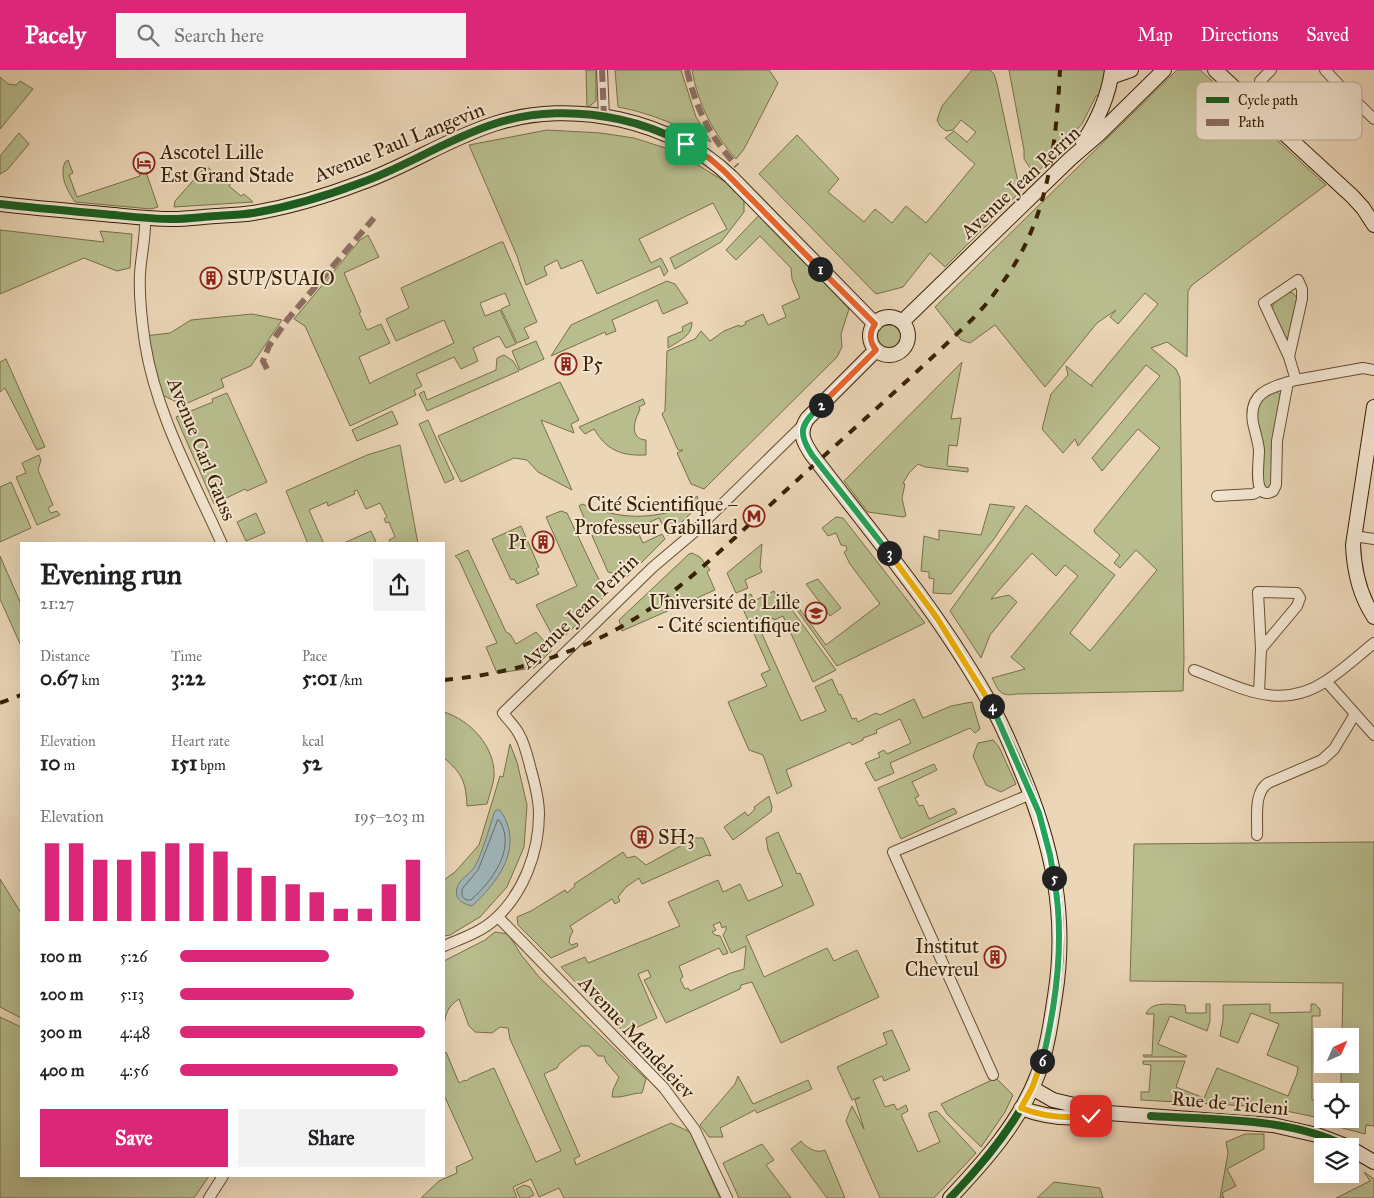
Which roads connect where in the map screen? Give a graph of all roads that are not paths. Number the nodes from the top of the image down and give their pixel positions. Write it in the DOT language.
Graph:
graph roads {
  1 [pos="602,70"];
  2 [pos="1131,70"];
  3 [pos="1164,70"];
  4 [pos="1215,70"];
  5 [pos="1271,70"];
  6 [pos="1325,70"];
  7 [pos="1112,74"];
  8 [pos="1260,81"];
  9 [pos="1228,82"];
  10 [pos="1336,82"];
  11 [pos="1362,107"];
  12 [pos="604,117"];
  13 [pos="1374,119"];
  14 [pos="1291,140"];
  15 [pos="1070,158"];
  16 [pos="0,204"];
  17 [pos="145,218"];
  18 [pos="1374,225"];
  19 [pos="902,322"];
  20 [pos="875,324"];
  21 [pos="876,350"];
  22 [pos="1289,357"];
  23 [pos="1374,370"];
  24 [pos="1292,381"];
  25 [pos="1374,407"];
  26 [pos="804,424"];
  27 [pos="1261,490"];
  28 [pos="1217,496"];
  29 [pos="1354,536"];
  30 [pos="1374,539"];
  31 [pos="221,542"];
  32 [pos="1374,617"];
  33 [pos="1374,643"];
  34 [pos="1261,649"];
  35 [pos="1194,670"];
  36 [pos="1326,681"];
  37 [pos="1259,693"];
  38 [pos="1355,714"];
  39 [pos="1374,735"];
  40 [pos="1031,794"];
  41 [pos="1257,835"];
  42 [pos="498,917"];
  43 [pos="445,946"];
  44 [pos="993,1075"];
  45 [pos="1032,1088"];
  46 [pos="1021,1108"];
  47 [pos="1108,1114"];
  48 [pos="1325,1138"];
  49 [pos="1359,1153"];
  50 [pos="1374,1162"];
  51 [pos="222,1177"];
  52 [pos="209,1198"];
  53 [pos="727,1198"];
  54 [pos="950,1198"];
  1 -- 12 [label="street"];
  2 -- 7 [label="street"];
  3 -- 15 [label="street, Avenue Jean Perrin"];
  4 -- 9 [label="street"];
  5 -- 8 [label="street"];
  6 -- 10 [label="street"];
  7 -- 15 [label="street"];
  11 -- 13 [label="street"];
  12 -- 17 [label="street, Avenue Paul Langevin"];
  12 -- 20 [label="street, Avenue Paul Langevin"];
  14 -- 18 [label="street"];
  15 -- 19 [label="street, Avenue Jean Perrin"];
  16 -- 17 [label="street, Avenue Paul Langevin"];
  17 -- 31 [label="street, Avenue Carl Gauss"];
  19 -- 20 [label="street"];
  19 -- 21 [label="street"];
  20 -- 21 [label="street"];
  21 -- 26 [label="street, Avenue Jean Perrin"];
  22 -- 22 [label="street"];
  22 -- 24 [label="street"];
  23 -- 24 [label="street"];
  24 -- 27 [label="street"];
  24 -- 27 [label="street"];
  25 -- 29 [label="street"];
  26 -- 40 [label="street"];
  26 -- 42 [label="street, Avenue Jean Perrin"];
  27 -- 28 [label="street"];
  29 -- 30 [label="street"];
  29 -- 32 [label="street"];
  33 -- 36 [label="street"];
  34 -- 34 [label="street"];
  34 -- 37 [label="street"];
  35 -- 37 [label="street"];
  36 -- 37 [label="street"];
  36 -- 38 [label="street"];
  38 -- 39 [label="street"];
  38 -- 41 [label="street"];
  40 -- 44 [label="street"];
  40 -- 45 [label="street"];
  42 -- 43 [label="street"];
  42 -- 53 [label="street, Avenue Mendeleiev"];
  45 -- 46 [label="street"];
  45 -- 47 [label="street, Rue de Ticleni"];
  46 -- 47 [label="street, Rue de Ticleni"];
  46 -- 54 [label="street"];
  47 -- 48 [label="street, Rue de Ticleni"];
  49 -- 50 [label="street"];
  51 -- 52 [label="street"];
}
